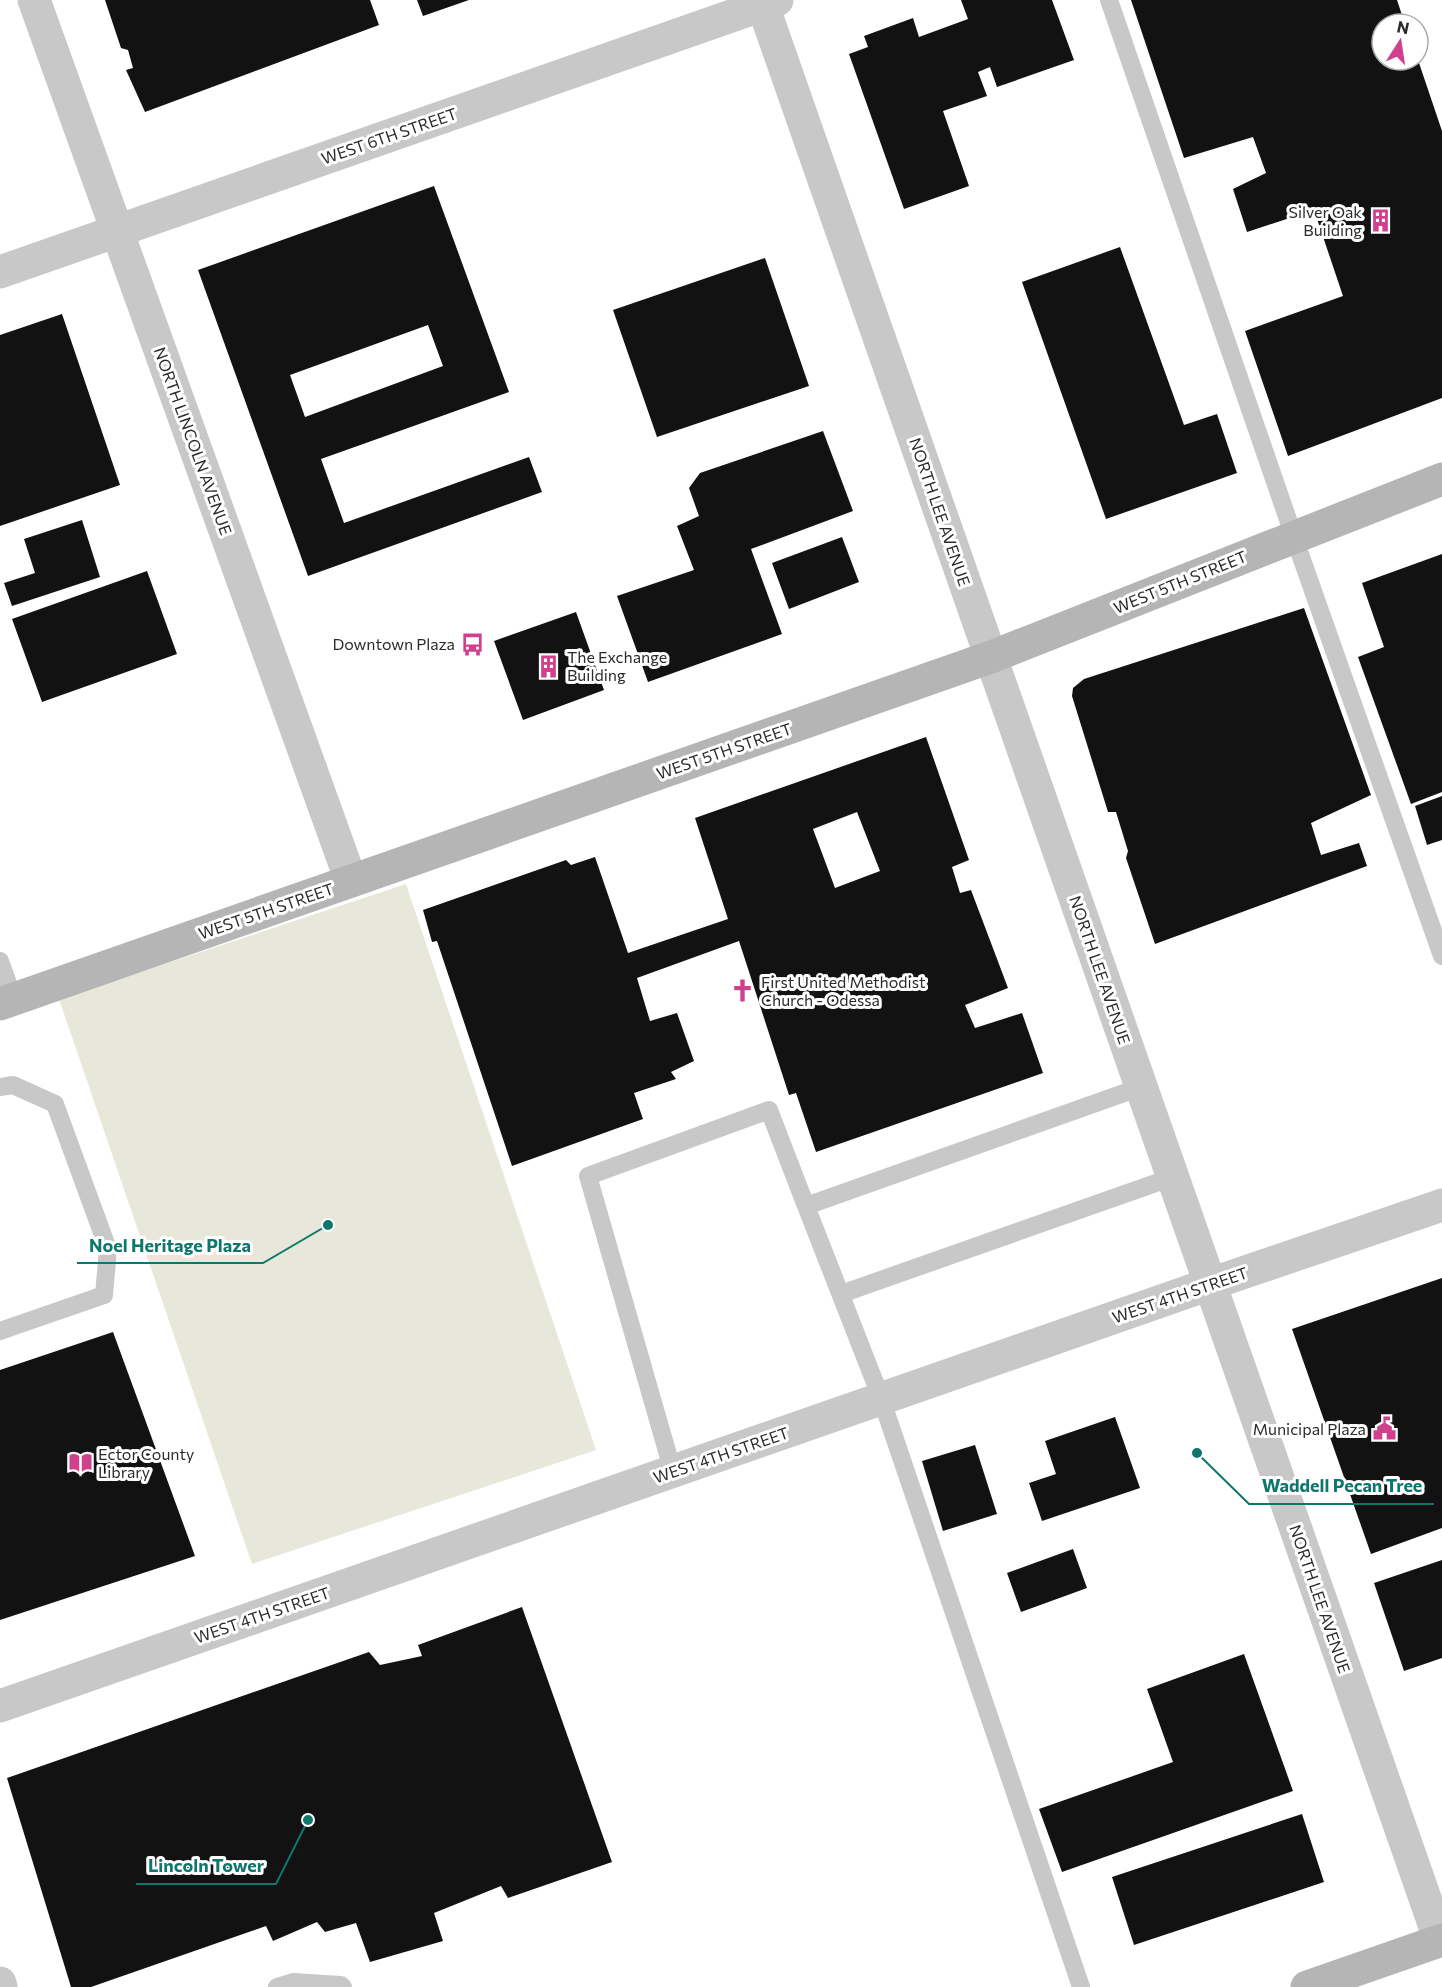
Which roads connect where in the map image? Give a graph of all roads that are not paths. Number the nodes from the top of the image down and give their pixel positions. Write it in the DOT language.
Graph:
graph roads {
  1 [pos="34,0"];
  2 [pos="1109,0"];
  3 [pos="767,2"];
  4 [pos="117,231"];
  5 [pos="0,272"];
  6 [pos="1442,479"];
  7 [pos="1294,537"];
  8 [pos="991,657"];
  9 [pos="351,882"];
  10 [pos="1442,956"];
  11 [pos="0,961"];
  12 [pos="7,1002"];
  13 [pos="0,1087"];
  14 [pos="1141,1087"];
  15 [pos="1173,1177"];
  16 [pos="1442,1205"];
  17 [pos="806,1206"];
  18 [pos="1210,1284"];
  19 [pos="841,1294"];
  20 [pos="0,1331"];
  21 [pos="881,1398"];
  22 [pos="673,1472"];
  23 [pos="0,1706"];
  24 [pos="1441,1940"];
  25 [pos="277,1987"];
  26 [pos="343,1987"];
  27 [pos="1081,1987"];
  28 [pos="1307,1987"];
  1 -- 4 [label="street, NORTH LINCOLN AVENUE"];
  2 -- 7 [label="lane"];
  3 -- 4 [label="street, WEST 6TH STREET"];
  3 -- 8 [label="street, NORTH LEE AVENUE"];
  4 -- 5 [label="street, WEST 6TH STREET"];
  4 -- 9 [label="street, NORTH LINCOLN AVENUE"];
  6 -- 7 [label="street, WEST 5TH STREET"];
  7 -- 8 [label="street, WEST 5TH STREET"];
  7 -- 10 [label="lane"];
  8 -- 9 [label="street, WEST 5TH STREET"];
  8 -- 14 [label="street, NORTH LEE AVENUE"];
  9 -- 12 [label="street, WEST 5TH STREET"];
  11 -- 12 [label="lane"];
  13 -- 20 [label="lane"];
  14 -- 15 [label="street, NORTH LEE AVENUE"];
  14 -- 17 [label="lane"];
  15 -- 18 [label="street, NORTH LEE AVENUE"];
  15 -- 19 [label="lane"];
  16 -- 18 [label="street, WEST 4TH STREET"];
  17 -- 19 [label="lane"];
  17 -- 22 [label="lane"];
  18 -- 21 [label="street, WEST 4TH STREET"];
  18 -- 24 [label="street, NORTH LEE AVENUE"];
  19 -- 21 [label="lane"];
  21 -- 22 [label="street, WEST 4TH STREET"];
  21 -- 27 [label="lane"];
  22 -- 23 [label="street, WEST 4TH STREET"];
  24 -- 28 [label="street"];
  25 -- 26 [label="lane"];
}
